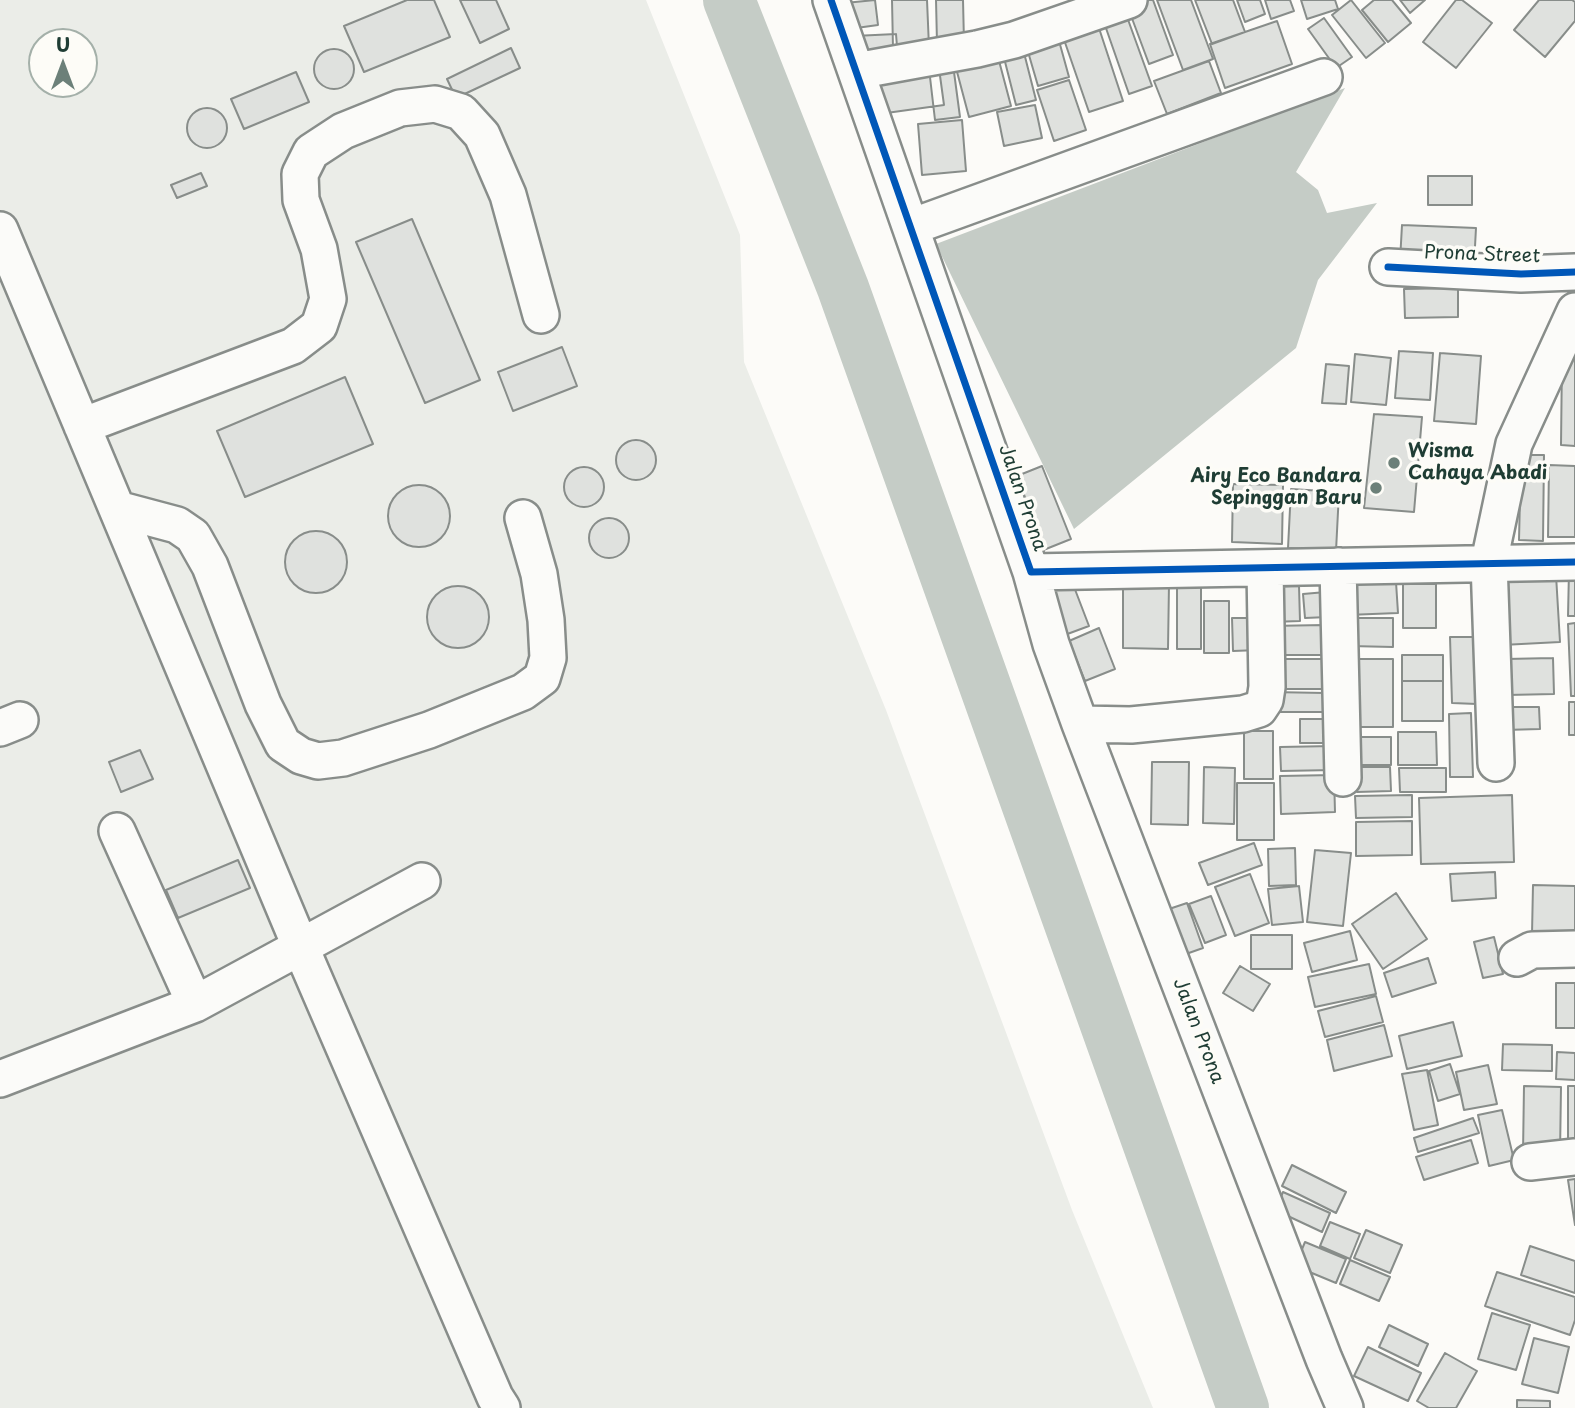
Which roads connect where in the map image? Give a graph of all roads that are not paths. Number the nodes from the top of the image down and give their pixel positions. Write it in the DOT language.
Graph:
graph roads {
  1 [pos="831,0"];
  2 [pos="1129,0"];
  3 [pos="856,71"];
  4 [pos="1324,77"];
  5 [pos="911,227"];
  6 [pos="0,230"];
  7 [pos="1388,267"];
  8 [pos="1575,272"];
  9 [pos="1575,310"];
  10 [pos="541,315"];
  11 [pos="82,426"];
  12 [pos="117,509"];
  13 [pos="523,518"];
  14 [pos="1489,562"];
  15 [pos="1575,562"];
  16 [pos="1338,566"];
  17 [pos="1265,568"];
  18 [pos="1031,572"];
  19 [pos="1080,724"];
  20 [pos="1496,763"];
  21 [pos="1343,778"];
  22 [pos="117,831"];
  23 [pos="422,881"];
  24 [pos="301,948"];
  25 [pos="1575,949"];
  26 [pos="1517,958"];
  27 [pos="195,1004"];
  28 [pos="0,1079"];
  29 [pos="1575,1157"];
  30 [pos="1530,1162"];
  31 [pos="502,1408"];
  32 [pos="1345,1408"];
  1 -- 3 [label="street, Jalan Prona"];
  2 -- 3 [label="street"];
  3 -- 5 [label="street, Jalan Prona"];
  4 -- 5 [label="street"];
  5 -- 18 [label="street, Jalan Prona"];
  6 -- 11 [label="street"];
  7 -- 8 [label="street, Prona Street"];
  9 -- 14 [label="street"];
  10 -- 11 [label="street"];
  11 -- 12 [label="street"];
  12 -- 13 [label="street"];
  12 -- 24 [label="street"];
  14 -- 15 [label="street, Jalan Prona"];
  14 -- 16 [label="street, Jalan Prona"];
  14 -- 20 [label="street"];
  16 -- 17 [label="street, Jalan Prona"];
  16 -- 21 [label="street"];
  17 -- 18 [label="street, Jalan Prona"];
  17 -- 19 [label="street"];
  18 -- 19 [label="street, Jalan Prona"];
  19 -- 32 [label="street, Jalan Prona"];
  22 -- 27 [label="street"];
  23 -- 24 [label="street"];
  24 -- 27 [label="street"];
  24 -- 31 [label="street"];
  25 -- 26 [label="street"];
  27 -- 28 [label="street"];
  29 -- 30 [label="street"];
}
